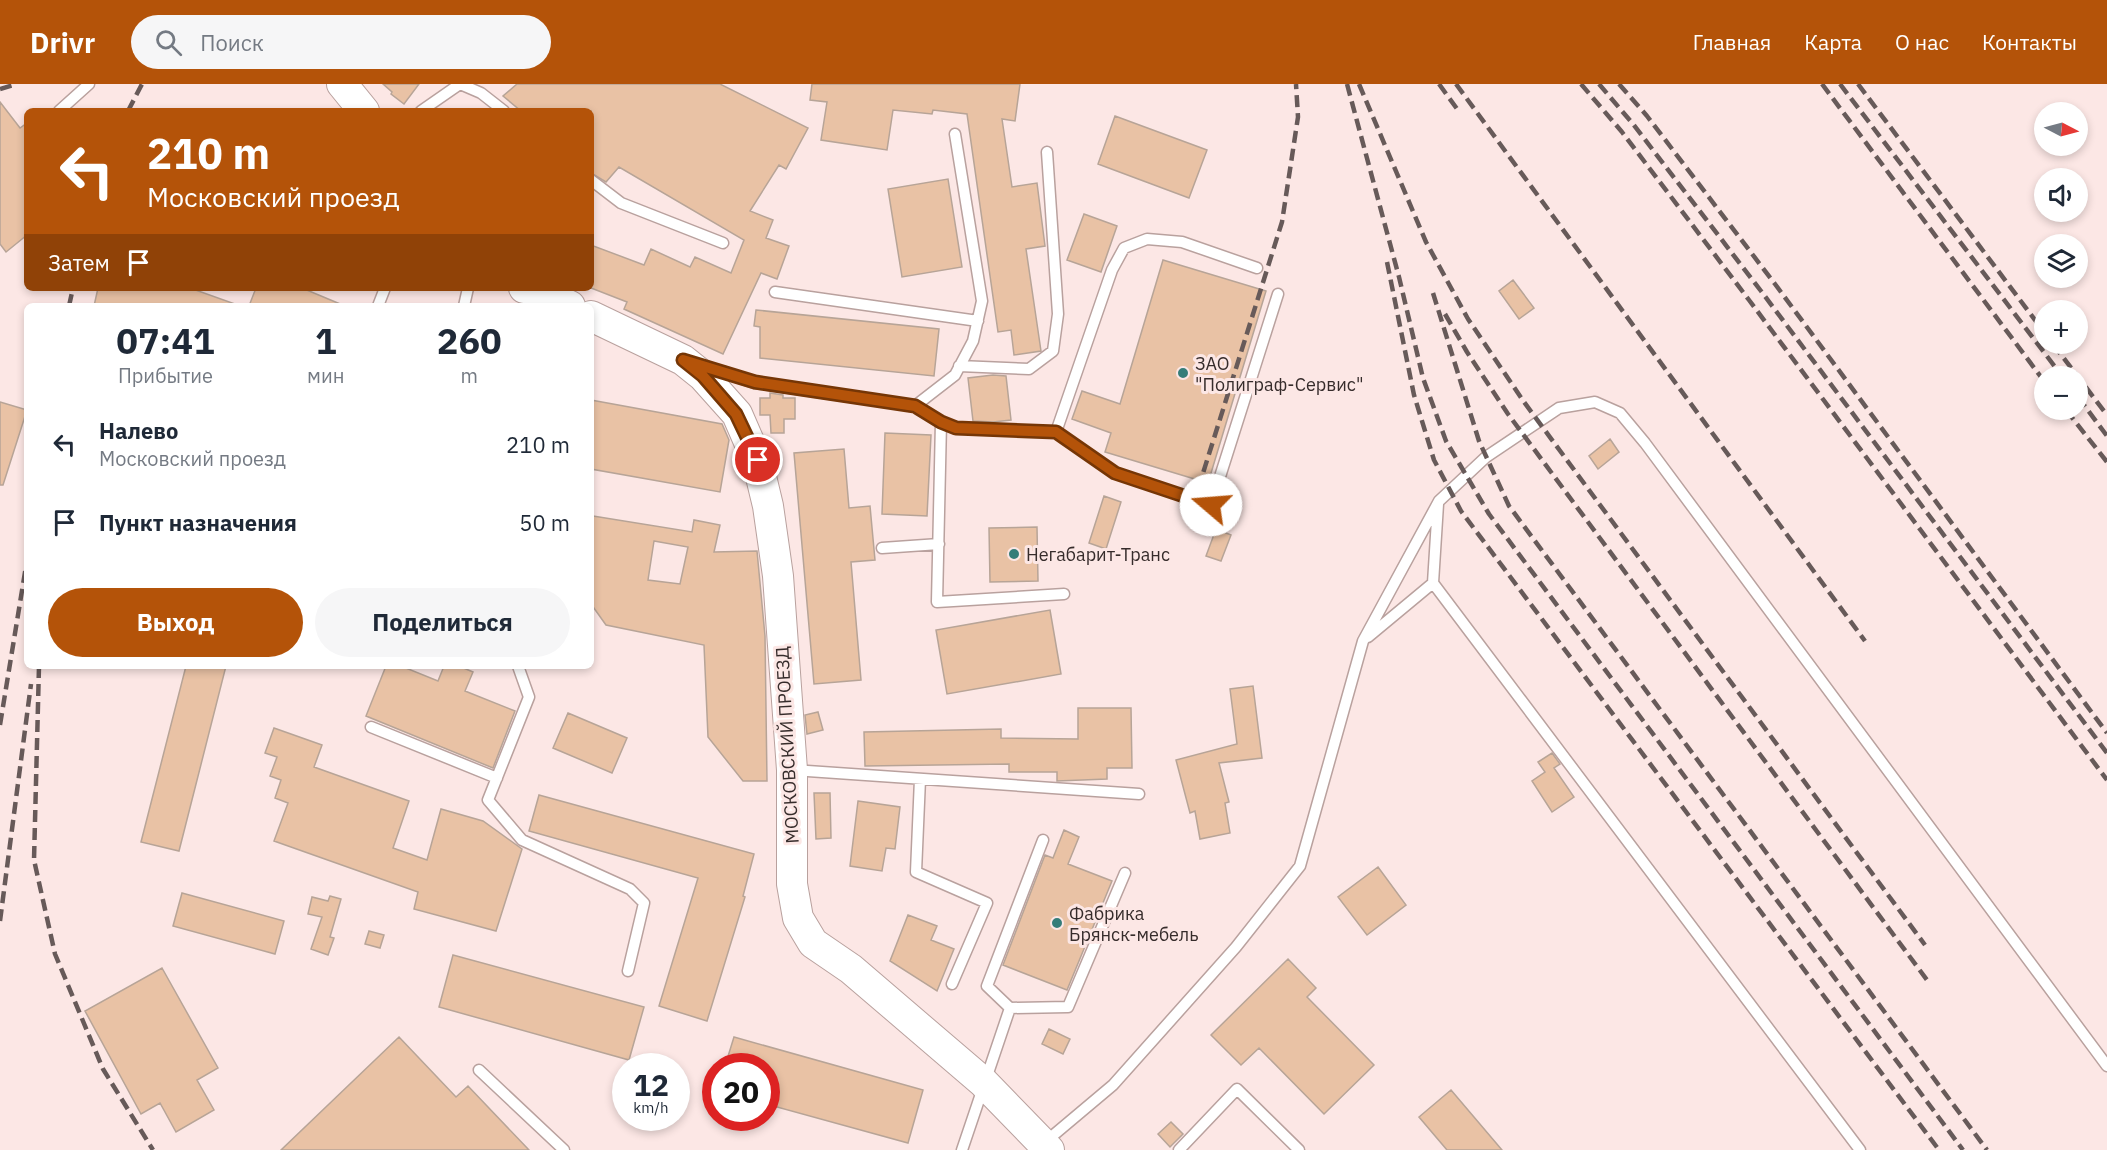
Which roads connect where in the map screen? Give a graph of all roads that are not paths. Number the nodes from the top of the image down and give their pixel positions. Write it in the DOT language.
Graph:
graph roads {
  1 [pos="89,84"];
  2 [pos="342,84"];
  3 [pos="62,108"];
  4 [pos="362,108"];
  5 [pos="426,108"];
  6 [pos="500,108"];
  7 [pos="955,134"];
  8 [pos="1047,152"];
  9 [pos="594,182"];
  10 [pos="723,243"];
  11 [pos="1257,268"];
  12 [pos="539,291"];
  13 [pos="774,292"];
  14 [pos="1278,294"];
  15 [pos="564,303"];
  16 [pos="594,317"];
  17 [pos="978,321"];
  18 [pos="683,360"];
  19 [pos="959,366"];
  20 [pos="915,406"];
  21 [pos="941,422"];
  22 [pos="1056,432"];
  23 [pos="1439,501"];
  24 [pos="939,544"];
  25 [pos="882,548"];
  26 [pos="1432,583"];
  27 [pos="1064,594"];
  28 [pos="1363,641"];
  29 [pos="519,669"];
  30 [pos="371,726"];
  31 [pos="792,770"];
  32 [pos="497,778"];
  33 [pos="920,779"];
  34 [pos="1139,794"];
  35 [pos="1043,840"];
  36 [pos="1125,873"];
  37 [pos="628,971"];
  38 [pos="951,984"];
  39 [pos="1010,1008"];
  40 [pos="2107,1066"];
  41 [pos="479,1070"];
  42 [pos="983,1082"];
  43 [pos="1046,1147"];
  44 [pos="564,1150"];
  45 [pos="962,1150"];
  46 [pos="1179,1150"];
  47 [pos="1299,1150"];
  48 [pos="1860,1150"];
  1 -- 3 [label="lane"];
  2 -- 4 [label="street"];
  5 -- 6 [label="lane"];
  7 -- 17 [label="lane"];
  8 -- 19 [label="lane"];
  9 -- 10 [label="lane"];
  11 -- 22 [label="lane"];
  12 -- 15 [label="street"];
  13 -- 17 [label="lane"];
  14 -- 22 [label="lane"];
  16 -- 18 [label="street, МОСКОВСКИЙ ПРОЕЗД"];
  17 -- 19 [label="lane"];
  18 -- 20 [label="lane"];
  18 -- 31 [label="street, МОСКОВСКИЙ ПРОЕЗД"];
  19 -- 20 [label="lane"];
  20 -- 21 [label="lane"];
  21 -- 22 [label="lane"];
  21 -- 24 [label="lane"];
  23 -- 26 [label="lane"];
  23 -- 28 [label="lane"];
  23 -- 40 [label="lane"];
  24 -- 25 [label="lane"];
  24 -- 27 [label="lane"];
  26 -- 28 [label="lane"];
  26 -- 48 [label="lane"];
  28 -- 43 [label="lane"];
  29 -- 32 [label="lane"];
  30 -- 32 [label="lane"];
  31 -- 33 [label="lane"];
  31 -- 42 [label="street, МОСКОВСКИЙ ПРОЕЗД"];
  32 -- 37 [label="lane"];
  33 -- 34 [label="lane"];
  33 -- 38 [label="lane"];
  35 -- 39 [label="lane"];
  36 -- 39 [label="lane"];
  39 -- 42 [label="lane"];
  41 -- 44 [label="lane"];
  42 -- 43 [label="street, МОСКОВСКИЙ ПРОЕЗД"];
  42 -- 45 [label="lane"];
  46 -- 47 [label="lane"];
}
